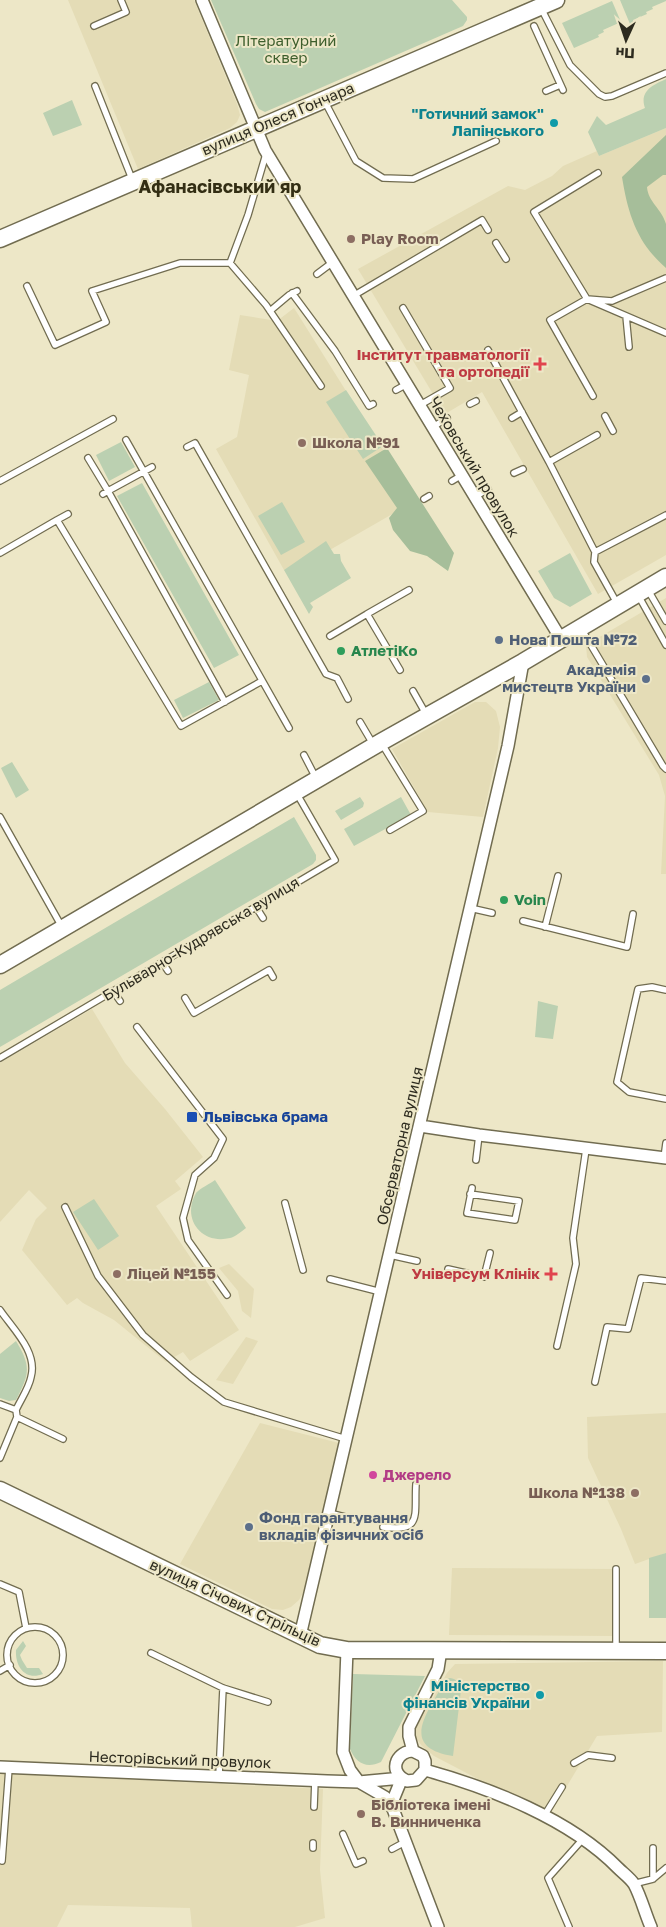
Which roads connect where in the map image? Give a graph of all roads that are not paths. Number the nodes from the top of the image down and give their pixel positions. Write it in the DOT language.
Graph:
graph roads {
  1 [pos="121,0"];
  2 [pos="202,0"];
  3 [pos="556,0"];
  4 [pos="541,7"];
  5 [pos="94,26"];
  6 [pos="534,26"];
  7 [pos="666,73"];
  8 [pos="95,86"];
  9 [pos="546,91"];
  10 [pos="324,100"];
  11 [pos="256,129"];
  12 [pos="496,141"];
  13 [pos="266,152"];
  14 [pos="598,173"];
  15 [pos="133,181"];
  16 [pos="488,230"];
  17 [pos="0,239"];
  18 [pos="496,243"];
  19 [pos="506,259"];
  20 [pos="333,262"];
  21 [pos="230,263"];
  22 [pos="317,274"];
  23 [pos="666,278"];
  24 [pos="27,286"];
  25 [pos="353,296"];
  26 [pos="587,299"];
  27 [pos="403,308"];
  28 [pos="270,311"];
  29 [pos="626,316"];
  30 [pos="666,333"];
  31 [pos="629,347"];
  32 [pos="488,350"];
  33 [pos="407,384"];
  34 [pos="321,386"];
  35 [pos="396,390"];
  36 [pos="593,396"];
  37 [pos="373,404"];
  38 [pos="420,406"];
  39 [pos="522,412"];
  40 [pos="605,416"];
  41 [pos="447,418"];
  42 [pos="512,418"];
  43 [pos="114,419"];
  44 [pos="432,427"];
  45 [pos="613,431"];
  46 [pos="597,435"];
  47 [pos="126,440"];
  48 [pos="187,448"];
  49 [pos="88,458"];
  50 [pos="549,462"];
  51 [pos="152,467"];
  52 [pos="523,469"];
  53 [pos="144,471"];
  54 [pos="514,474"];
  55 [pos="0,481"];
  56 [pos="488,489"];
  57 [pos="105,493"];
  58 [pos="475,497"];
  59 [pos="68,514"];
  60 [pos="666,515"];
  61 [pos="57,520"];
  62 [pos="0,552"];
  63 [pos="595,552"];
  64 [pos="666,577"];
  65 [pos="409,590"];
  66 [pos="642,591"];
  67 [pos="618,605"];
  68 [pos="367,614"];
  69 [pos="666,621"];
  70 [pos="581,628"];
  71 [pos="330,636"];
  72 [pos="561,639"];
  73 [pos="666,645"];
  74 [pos="523,662"];
  75 [pos="400,670"];
  76 [pos="262,681"];
  77 [pos="413,691"];
  78 [pos="348,698"];
  79 [pos="225,702"];
  80 [pos="427,716"];
  81 [pos="360,722"];
  82 [pos="289,728"];
  83 [pos="377,744"];
  84 [pos="304,755"];
  85 [pos="666,769"];
  86 [pos="318,779"];
  87 [pos="296,793"];
  88 [pos="0,817"];
  89 [pos="7,829"];
  90 [pos="390,830"];
  91 [pos="0,831"];
  92 [pos="558,876"];
  93 [pos="256,907"];
  94 [pos="470,908"];
  95 [pos="492,913"];
  96 [pos="632,914"];
  97 [pos="263,918"];
  98 [pos="523,921"];
  99 [pos="545,927"];
  100 [pos="63,928"];
  101 [pos="162,962"];
  102 [pos="0,965"];
  103 [pos="168,971"];
  104 [pos="273,977"];
  105 [pos="666,990"];
  106 [pos="113,991"];
  107 [pos="185,998"];
  108 [pos="120,1001"];
  109 [pos="137,1027"];
  110 [pos="0,1058"];
  111 [pos="666,1099"];
  112 [pos="420,1126"];
  113 [pos="480,1135"];
  114 [pos="666,1143"];
  115 [pos="586,1148"];
  116 [pos="665,1158"];
  117 [pos="476,1160"];
  118 [pos="471,1191"];
  119 [pos="285,1202"];
  120 [pos="65,1207"];
  121 [pos="490,1253"];
  122 [pos="390,1255"];
  123 [pos="417,1261"];
  124 [pos="448,1269"];
  125 [pos="303,1270"];
  126 [pos="330,1279"];
  127 [pos="666,1281"];
  128 [pos="381,1292"];
  129 [pos="227,1295"];
  130 [pos="0,1310"];
  131 [pos="557,1346"];
  132 [pos="595,1382"];
  133 [pos="0,1404"];
  134 [pos="16,1410"];
  135 [pos="17,1417"];
  136 [pos="63,1439"];
  137 [pos="346,1439"];
  138 [pos="0,1458"];
  139 [pos="416,1484"];
  140 [pos="0,1490"];
  141 [pos="329,1513"];
  142 [pos="357,1520"];
  143 [pos="383,1527"];
  144 [pos="616,1570"];
  145 [pos="0,1584"];
  146 [pos="26,1628"];
  147 [pos="300,1636"];
  148 [pos="347,1650"];
  149 [pos="441,1650"];
  150 [pos="616,1651"];
  151 [pos="666,1651"];
  152 [pos="151,1654"];
  153 [pos="10,1665"];
  154 [pos="0,1671"];
  155 [pos="222,1688"];
  156 [pos="268,1702"];
  157 [pos="413,1751"];
  158 [pos="612,1758"];
  159 [pos="574,1763"];
  160 [pos="4,1768"];
  161 [pos="425,1770"];
  162 [pos="218,1776"];
  163 [pos="402,1778"];
  164 [pos="315,1780"];
  165 [pos="359,1782"];
  166 [pos="562,1787"];
  167 [pos="314,1807"];
  168 [pos="393,1809"];
  169 [pos="544,1816"];
  170 [pos="343,1834"];
  171 [pos="582,1840"];
  172 [pos="405,1842"];
  173 [pos="653,1848"];
  174 [pos="392,1849"];
  175 [pos="363,1861"];
  176 [pos="2,1862"];
  177 [pos="666,1868"];
  178 [pos="653,1879"];
  179 [pos="633,1884"];
  180 [pos="438,1927"];
  181 [pos="569,1927"];
  182 [pos="651,1927"];
  1 -- 5 [label="lane"];
  2 -- 11 [label="street, Чеховський провулок"];
  3 -- 4 [label="main road, вулиця Олеся Гончара"];
  4 -- 7 [label="lane"];
  4 -- 10 [label="main road, вулиця Олеся Гончара"];
  6 -- 9 [label="lane"];
  8 -- 15 [label="lane"];
  10 -- 11 [label="main road, вулиця Олеся Гончара"];
  10 -- 12 [label="lane"];
  11 -- 13 [label="street, Чеховський провулок"];
  11 -- 15 [label="main road, вулиця Олеся Гончара"];
  13 -- 20 [label="street, Чеховський провулок"];
  13 -- 21 [label="lane"];
  14 -- 26 [label="lane"];
  15 -- 17 [label="main road, вулиця Олеся Гончара"];
  16 -- 25 [label="lane"];
  18 -- 19 [label="lane"];
  20 -- 22 [label="lane"];
  20 -- 25 [label="street, Чеховський провулок"];
  21 -- 24 [label="lane"];
  21 -- 28 [label="lane"];
  23 -- 26 [label="lane"];
  25 -- 33 [label="street, Чеховський провулок"];
  26 -- 29 [label="lane"];
  26 -- 36 [label="lane"];
  27 -- 38 [label="lane"];
  28 -- 34 [label="lane"];
  28 -- 37 [label="lane"];
  29 -- 30 [label="lane"];
  29 -- 31 [label="lane"];
  32 -- 39 [label="lane"];
  33 -- 35 [label="lane"];
  33 -- 38 [label="street, Чеховський провулок"];
  38 -- 44 [label="street, Чеховський провулок"];
  39 -- 42 [label="lane"];
  39 -- 50 [label="lane"];
  40 -- 45 [label="lane"];
  41 -- 44 [label="lane"];
  43 -- 55 [label="lane"];
  44 -- 58 [label="street, Чеховський провулок"];
  46 -- 50 [label="lane"];
  47 -- 53 [label="lane"];
  48 -- 78 [label="lane"];
  49 -- 57 [label="lane"];
  50 -- 63 [label="lane"];
  51 -- 53 [label="lane"];
  52 -- 54 [label="lane"];
  53 -- 57 [label="lane"];
  53 -- 76 [label="lane"];
  56 -- 58 [label="lane"];
  57 -- 79 [label="lane"];
  58 -- 72 [label="street, Чеховський провулок"];
  59 -- 61 [label="lane"];
  60 -- 63 [label="lane"];
  61 -- 62 [label="lane"];
  61 -- 79 [label="lane"];
  63 -- 67 [label="lane"];
  64 -- 66 [label="main road"];
  65 -- 68 [label="lane"];
  66 -- 67 [label="main road"];
  66 -- 69 [label="lane"];
  66 -- 73 [label="lane"];
  67 -- 70 [label="main road"];
  68 -- 71 [label="lane"];
  68 -- 75 [label="lane"];
  70 -- 72 [label="main road"];
  70 -- 85 [label="lane"];
  72 -- 74 [label="main road"];
  74 -- 80 [label="main road"];
  74 -- 94 [label="street, Обсерваторна вулиця"];
  76 -- 79 [label="lane"];
  76 -- 82 [label="lane"];
  77 -- 80 [label="lane"];
  80 -- 83 [label="main road"];
  81 -- 83 [label="lane"];
  83 -- 86 [label="main road"];
  83 -- 90 [label="lane"];
  84 -- 86 [label="lane"];
  86 -- 87 [label="main road"];
  87 -- 93 [label="lane, Бульварно-Кудрявська вулиця"];
  87 -- 100 [label="main road"];
  88 -- 89 [label="lane"];
  89 -- 91 [label="lane"];
  89 -- 100 [label="lane"];
  92 -- 99 [label="lane"];
  93 -- 97 [label="lane"];
  93 -- 101 [label="lane, Бульварно-Кудрявська вулиця"];
  94 -- 95 [label="lane"];
  94 -- 112 [label="street, Обсерваторна вулиця"];
  96 -- 99 [label="lane"];
  98 -- 99 [label="lane"];
  100 -- 102 [label="main road"];
  101 -- 103 [label="lane"];
  101 -- 106 [label="lane, Бульварно-Кудрявська вулиця"];
  104 -- 107 [label="lane"];
  105 -- 111 [label="lane"];
  106 -- 108 [label="lane"];
  106 -- 110 [label="lane, Бульварно-Кудрявська вулиця"];
  109 -- 129 [label="lane"];
  112 -- 113 [label="street"];
  112 -- 122 [label="street, Обсерваторна вулиця"];
  113 -- 115 [label="street"];
  113 -- 117 [label="lane"];
  114 -- 116 [label="lane"];
  115 -- 116 [label="street"];
  115 -- 131 [label="lane"];
  118 -- 118 [label="lane"];
  119 -- 125 [label="lane"];
  120 -- 137 [label="lane"];
  121 -- 124 [label="lane"];
  122 -- 123 [label="lane"];
  122 -- 128 [label="street, Обсерваторна вулиця"];
  126 -- 128 [label="lane"];
  127 -- 132 [label="lane"];
  128 -- 137 [label="street, Обсерваторна вулиця"];
  130 -- 134 [label="lane"];
  133 -- 134 [label="lane"];
  134 -- 135 [label="lane"];
  135 -- 136 [label="lane"];
  135 -- 138 [label="lane"];
  137 -- 141 [label="street, Обсерваторна вулиця"];
  139 -- 143 [label="lane"];
  140 -- 147 [label="main road, вулиця Січових Стрільців"];
  141 -- 142 [label="lane"];
  141 -- 147 [label="street, Обсерваторна вулиця"];
  144 -- 150 [label="lane"];
  145 -- 146 [label="lane"];
  146 -- 153 [label="lane"];
  146 -- 153 [label="lane"];
  147 -- 148 [label="main road, вулиця Січових Стрільців"];
  148 -- 149 [label="main road, вулиця Січових Стрільців"];
  148 -- 165 [label="street"];
  149 -- 150 [label="main road, вулиця Січових Стрільців"];
  149 -- 157 [label="street"];
  150 -- 151 [label="main road, вулиця Січових Стрільців"];
  152 -- 155 [label="lane"];
  153 -- 154 [label="lane"];
  155 -- 156 [label="lane"];
  155 -- 162 [label="lane"];
  157 -- 161 [label="street"];
  157 -- 163 [label="street"];
  158 -- 159 [label="lane"];
  160 -- 162 [label="street, Несторівський провулок"];
  160 -- 176 [label="lane"];
  161 -- 163 [label="street"];
  161 -- 169 [label="street"];
  162 -- 164 [label="street, Несторівський провулок"];
  163 -- 165 [label="street, Несторівський провулок"];
  163 -- 168 [label="street"];
  164 -- 165 [label="street, Несторівський провулок"];
  164 -- 167 [label="lane"];
  165 -- 168 [label="street, Несторівський провулок"];
  166 -- 169 [label="lane"];
  168 -- 172 [label="street"];
  169 -- 171 [label="street"];
  170 -- 175 [label="lane"];
  171 -- 179 [label="street"];
  171 -- 181 [label="lane"];
  172 -- 174 [label="lane"];
  172 -- 180 [label="street"];
  173 -- 178 [label="lane"];
  177 -- 178 [label="lane"];
  178 -- 179 [label="lane"];
  179 -- 182 [label="street"];
}
